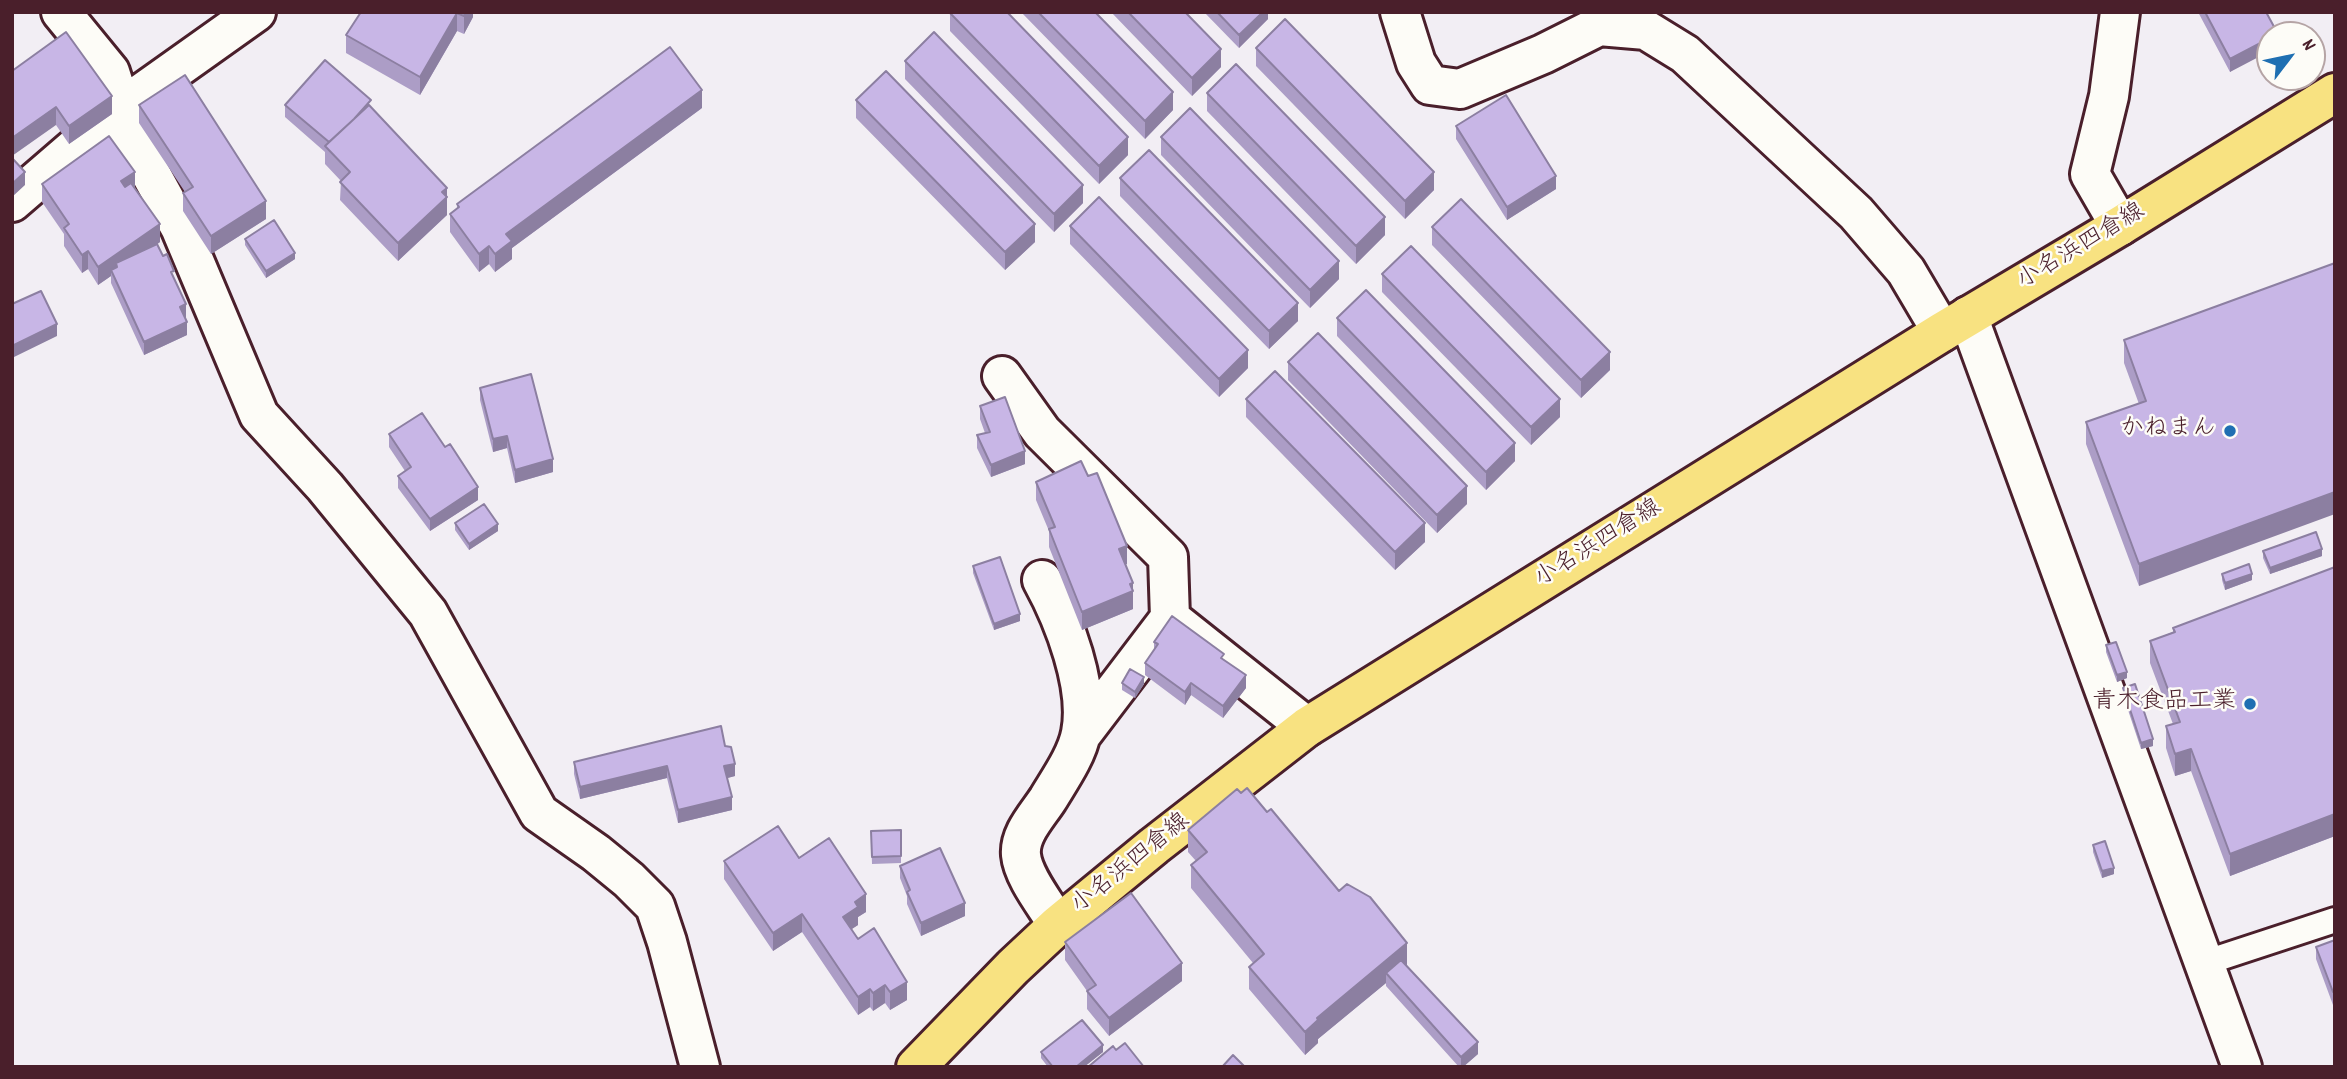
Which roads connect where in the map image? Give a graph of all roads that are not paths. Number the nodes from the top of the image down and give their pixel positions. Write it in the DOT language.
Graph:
graph roads {
  1 [pos="61,12"];
  2 [pos="256,12"];
  3 [pos="1400,12"];
  4 [pos="2120,12"];
  5 [pos="2335,93"];
  6 [pos="121,108"];
  7 [pos="12,202"];
  8 [pos="2120,226"];
  9 [pos="1955,324"];
  10 [pos="1002,376"];
  11 [pos="1042,580"];
  12 [pos="1170,618"];
  13 [pos="1307,727"];
  14 [pos="1081,735"];
  15 [pos="2335,920"];
  16 [pos="1058,925"];
  17 [pos="2204,963"];
  18 [pos="701,1067"];
  19 [pos="916,1067"];
  20 [pos="2242,1067"];
  1 -- 6 [label="street"];
  2 -- 6 [label="street"];
  3 -- 9 [label="street"];
  4 -- 8 [label="street"];
  5 -- 8 [label="main road, 小名浜四倉線"];
  6 -- 7 [label="street"];
  6 -- 18 [label="street"];
  8 -- 9 [label="main road, 小名浜四倉線"];
  9 -- 13 [label="main road, 小名浜四倉線"];
  9 -- 17 [label="street"];
  10 -- 12 [label="street"];
  11 -- 14 [label="street"];
  12 -- 13 [label="street"];
  12 -- 14 [label="street"];
  13 -- 16 [label="main road, 小名浜四倉線"];
  14 -- 16 [label="street"];
  15 -- 17 [label="lane"];
  16 -- 19 [label="main road, 小名浜四倉線"];
  17 -- 20 [label="street"];
}
